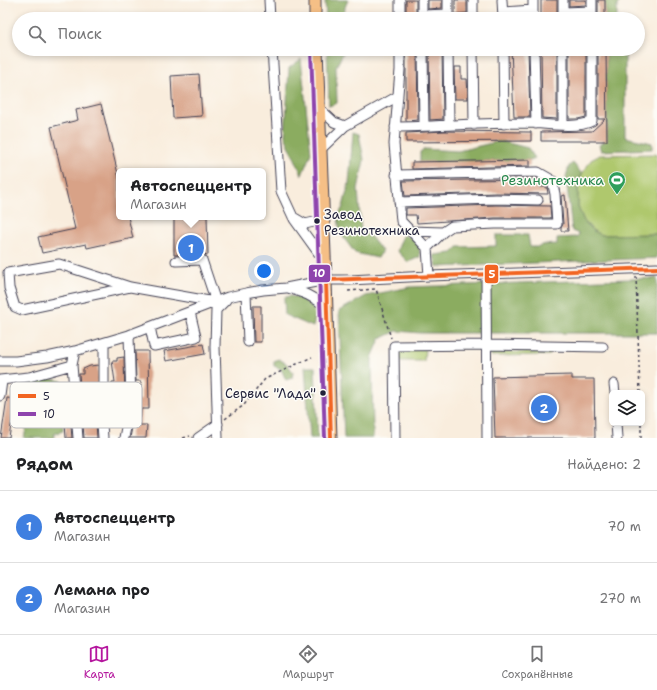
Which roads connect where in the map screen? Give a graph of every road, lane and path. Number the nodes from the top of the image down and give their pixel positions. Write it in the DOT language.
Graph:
graph roads {
  1 [pos="269,0"];
  2 [pos="315,0"];
  3 [pos="400,0"];
  4 [pos="422,0"];
  5 [pos="448,0"];
  6 [pos="473,0"];
  7 [pos="502,0"];
  8 [pos="533,0"];
  9 [pos="563,0"];
  10 [pos="592,0"];
  11 [pos="270,12"];
  12 [pos="315,12"];
  13 [pos="400,12"];
  14 [pos="422,12"];
  15 [pos="448,12"];
  16 [pos="473,12"];
  17 [pos="503,12"];
  18 [pos="533,12"];
  19 [pos="563,12"];
  20 [pos="592,12"];
  21 [pos="272,56"];
  22 [pos="317,56"];
  23 [pos="400,56"];
  24 [pos="423,56"];
  25 [pos="448,56"];
  26 [pos="473,56"];
  27 [pos="503,56"];
  28 [pos="534,56"];
  29 [pos="563,56"];
  30 [pos="592,56"];
  31 [pos="398,96"];
  32 [pos="319,108"];
  33 [pos="504,124"];
  34 [pos="536,124"];
  35 [pos="474,125"];
  36 [pos="563,125"];
  37 [pos="345,126"];
  38 [pos="424,126"];
  39 [pos="449,126"];
  40 [pos="395,127"];
  41 [pos="321,149"];
  42 [pos="396,175"];
  43 [pos="538,200"];
  44 [pos="399,202"];
  45 [pos="293,217"];
  46 [pos="323,220"];
  47 [pos="410,231"];
  48 [pos="443,232"];
  49 [pos="427,248"];
  50 [pos="176,260"];
  51 [pos="325,262"];
  52 [pos="636,268"];
  53 [pos="657,268"];
  54 [pos="486,274"];
  55 [pos="429,276"];
  56 [pos="326,280"];
  57 [pos="130,288"];
  58 [pos="286,288"];
  59 [pos="348,291"];
  60 [pos="246,293"];
  61 [pos="228,297"];
  62 [pos="216,302"];
  63 [pos="326,307"];
  64 [pos="190,312"];
  65 [pos="150,327"];
  66 [pos="129,335"];
  67 [pos="392,341"];
  68 [pos="248,342"];
  69 [pos="104,344"];
  70 [pos="486,345"];
  71 [pos="604,347"];
  72 [pos="75,351"];
  73 [pos="312,357"];
  74 [pos="0,361"];
  75 [pos="72,365"];
  76 [pos="15,382"];
  77 [pos="73,382"];
  78 [pos="104,382"];
  79 [pos="130,382"];
  80 [pos="640,390"];
  81 [pos="218,424"];
  82 [pos="616,426"];
  83 [pos="641,426"];
  84 [pos="77,428"];
  85 [pos="126,428"];
  86 [pos="194,437"];
  87 [pos="78,438"];
  88 [pos="124,438"];
  89 [pos="183,438"];
  90 [pos="218,438"];
  91 [pos="331,438"];
  92 [pos="395,438"];
  93 [pos="487,438"];
  94 [pos="617,438"];
  95 [pos="641,438"];
  1 -- 11 [label="street"];
  2 -- 12 [label="main road"];
  3 -- 13 [label="street"];
  4 -- 14 [label="street"];
  5 -- 15 [label="street"];
  6 -- 16 [label="street"];
  7 -- 17 [label="street"];
  8 -- 18 [label="street"];
  9 -- 19 [label="street"];
  10 -- 20 [label="street"];
  21 -- 45 [label="street"];
  22 -- 32 [label="main road"];
  23 -- 31 [label="street"];
  24 -- 38 [label="street"];
  25 -- 39 [label="street"];
  26 -- 35 [label="street"];
  27 -- 33 [label="street"];
  28 -- 34 [label="street"];
  29 -- 36 [label="street"];
  30 -- 36 [label="street"];
  31 -- 37 [label="street"];
  31 -- 40 [label="street"];
  32 -- 37 [label="street"];
  32 -- 41 [label="main road"];
  33 -- 34 [label="street"];
  33 -- 35 [label="street"];
  34 -- 36 [label="street"];
  35 -- 39 [label="street"];
  37 -- 41 [label="street"];
  38 -- 39 [label="street"];
  38 -- 40 [label="street"];
  40 -- 42 [label="street"];
  41 -- 46 [label="main road"];
  42 -- 44 [label="street"];
  42 -- 48 [label="street"];
  43 -- 44 [label="street"];
  44 -- 47 [label="street"];
  45 -- 46 [label="street"];
  45 -- 51 [label="street"];
  46 -- 51 [label="main road"];
  47 -- 48 [label="street"];
  47 -- 49 [label="street"];
  48 -- 49 [label="street"];
  49 -- 55 [label="street"];
  50 -- 62 [label="street"];
  51 -- 56 [label="main road"];
  52 -- 53 [label="street"];
  52 -- 54 [label="street"];
  52 -- 80 [label="path"];
  54 -- 55 [label="street"];
  54 -- 70 [label="street"];
  55 -- 56 [label="street"];
  56 -- 58 [label="street"];
  56 -- 63 [label="main road"];
  57 -- 57 [label="street"];
  57 -- 62 [label="street"];
  58 -- 60 [label="street"];
  58 -- 63 [label="street"];
  59 -- 67 [label="path"];
  60 -- 61 [label="street"];
  60 -- 68 [label="street"];
  61 -- 62 [label="street"];
  61 -- 81 [label="street"];
  62 -- 64 [label="street"];
  63 -- 91 [label="main road"];
  64 -- 65 [label="street"];
  64 -- 65 [label="street"];
  65 -- 66 [label="street"];
  66 -- 69 [label="street"];
  66 -- 79 [label="street"];
  69 -- 72 [label="street"];
  69 -- 78 [label="street"];
  70 -- 71 [label="street"];
  70 -- 92 [label="street"];
  70 -- 93 [label="street"];
  72 -- 74 [label="street"];
  72 -- 75 [label="street"];
  73 -- 81 [label="path"];
  75 -- 76 [label="street"];
  75 -- 77 [label="street"];
  81 -- 86 [label="street"];
  81 -- 90 [label="street"];
  82 -- 94 [label="street"];
  83 -- 95 [label="path"];
  84 -- 87 [label="street"];
  85 -- 88 [label="street"];
  86 -- 89 [label="path"];
}
